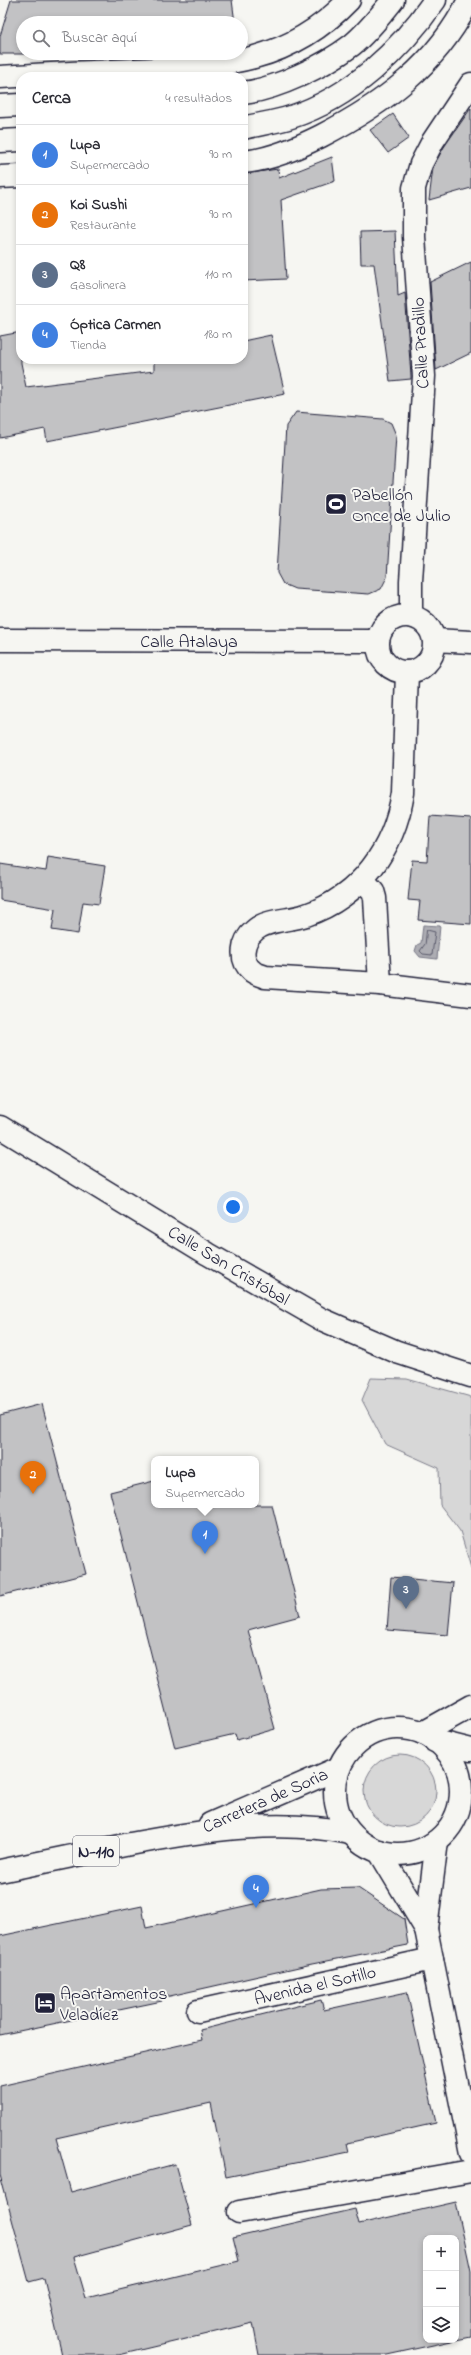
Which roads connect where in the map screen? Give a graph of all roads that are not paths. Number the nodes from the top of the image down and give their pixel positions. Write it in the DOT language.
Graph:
graph roads {
  1 [pos="350,0"];
  2 [pos="393,0"];
  3 [pos="435,0"];
  4 [pos="469,0"];
  5 [pos="248,59"];
  6 [pos="241,60"];
  7 [pos="95,72"];
  8 [pos="16,76"];
  9 [pos="0,77"];
  10 [pos="471,84"];
  11 [pos="248,92"];
  12 [pos="16,105"];
  13 [pos="0,106"];
  14 [pos="248,127"];
  15 [pos="16,140"];
  16 [pos="0,141"];
  17 [pos="248,161"];
  18 [pos="16,176"];
  19 [pos="0,177"];
  20 [pos="411,616"];
  21 [pos="0,640"];
  22 [pos="434,640"];
  23 [pos="378,641"];
  24 [pos="471,642"];
  25 [pos="407,672"];
  26 [pos="363,880"];
  27 [pos="380,984"];
  28 [pos="471,995"];
  29 [pos="0,1127"];
  30 [pos="471,1376"];
  31 [pos="471,1706"];
  32 [pos="429,1737"];
  33 [pos="471,1750"];
  34 [pos="339,1768"];
  35 [pos="459,1776"];
  36 [pos="471,1815"];
  37 [pos="192,1832"];
  38 [pos="350,1833"];
  39 [pos="442,1836"];
  40 [pos="379,1852"];
  41 [pos="0,1871"];
  42 [pos="426,1929"];
  43 [pos="432,1959"];
  44 [pos="198,2011"];
  45 [pos="467,2116"];
  46 [pos="471,2153"];
  47 [pos="471,2171"];
  48 [pos="239,2212"];
  1 -- 5 [label="main road"];
  2 -- 11 [label="main road"];
  3 -- 14 [label="main road"];
  4 -- 17 [label="main road"];
  6 -- 7 [label="main road"];
  8 -- 9 [label="main road"];
  10 -- 20 [label="main road, Calle Pradillo"];
  12 -- 13 [label="main road"];
  15 -- 16 [label="main road"];
  18 -- 19 [label="main road"];
  20 -- 22 [label="main road"];
  20 -- 23 [label="main road"];
  21 -- 23 [label="main road, Calle Atalaya"];
  22 -- 24 [label="main road"];
  22 -- 25 [label="main road"];
  23 -- 25 [label="main road"];
  25 -- 26 [label="main road"];
  26 -- 27 [label="main road"];
  26 -- 27 [label="main road"];
  27 -- 28 [label="main road"];
  29 -- 30 [label="main road, Calle San Cristóbal"];
  31 -- 32 [label="main road"];
  32 -- 33 [label="main road, N-110"];
  32 -- 34 [label="main road, N-110"];
  32 -- 35 [label="main road"];
  33 -- 35 [label="main road"];
  34 -- 37 [label="main road, Carretera de Soria / N-110"];
  34 -- 38 [label="main road, N-110"];
  35 -- 39 [label="main road"];
  36 -- 39 [label="main road, N-110"];
  37 -- 38 [label="main road, Carretera de Soria / N-110"];
  37 -- 41 [label="main road, Carretera de Soria / N-110"];
  38 -- 40 [label="main road, N-110"];
  39 -- 40 [label="main road, N-110"];
  39 -- 42 [label="main road"];
  40 -- 42 [label="main road"];
  42 -- 43 [label="main road"];
  43 -- 44 [label="main road, Avenida el Sotillo"];
  43 -- 45 [label="main road"];
  45 -- 46 [label="main road"];
  47 -- 48 [label="main road"];
}
